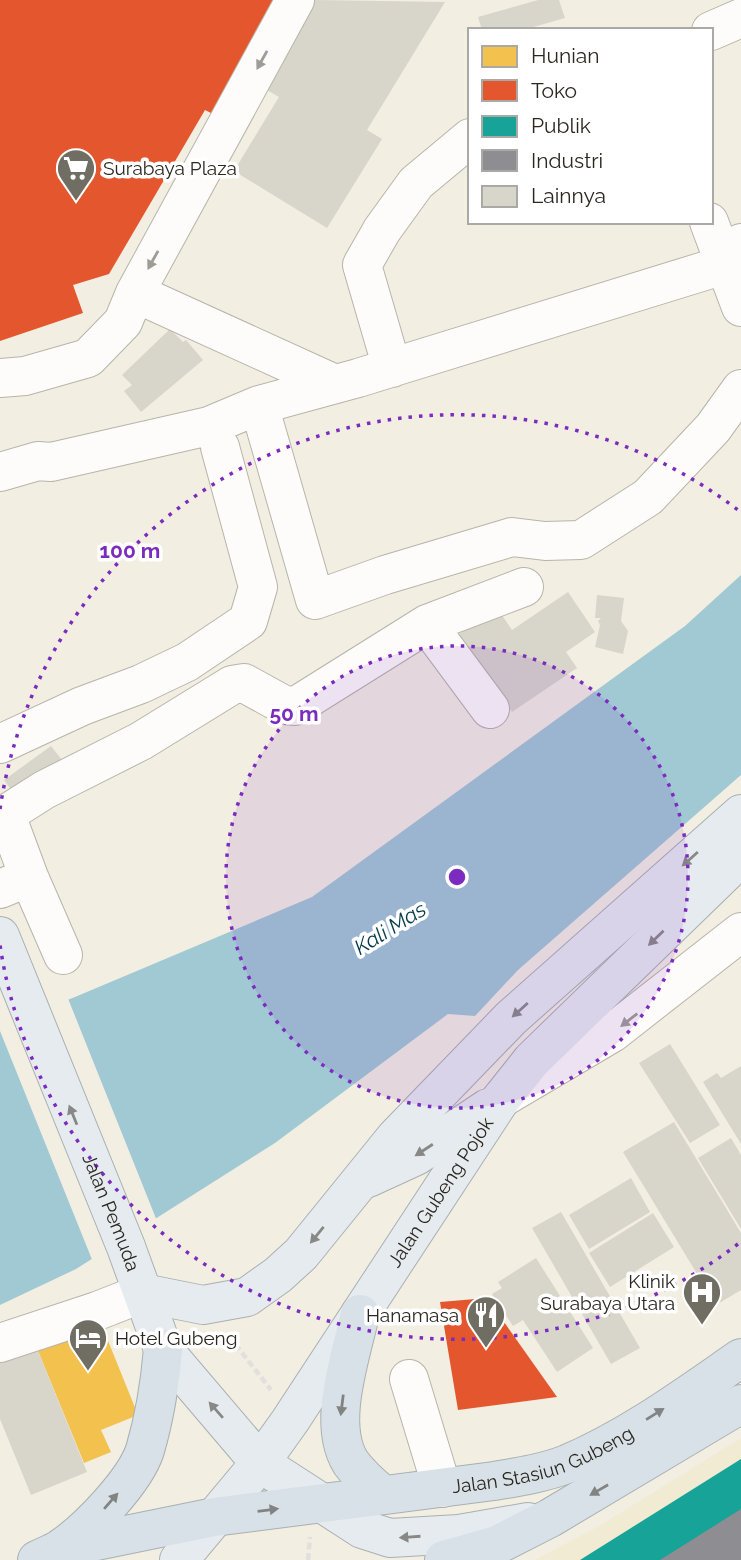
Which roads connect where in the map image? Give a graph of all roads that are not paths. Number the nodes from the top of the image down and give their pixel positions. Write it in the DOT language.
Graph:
graph roads {
  1 [pos="295,0"];
  2 [pos="741,18"];
  3 [pos="713,30"];
  4 [pos="468,140"];
  5 [pos="711,224"];
  6 [pos="733,252"];
  7 [pos="135,293"];
  8 [pos="741,307"];
  9 [pos="392,368"];
  10 [pos="8,381"];
  11 [pos="335,384"];
  12 [pos="741,388"];
  13 [pos="259,405"];
  14 [pos="220,447"];
  15 [pos="51,462"];
  16 [pos="0,472"];
  17 [pos="0,482"];
  18 [pos="524,587"];
  19 [pos="427,624"];
  20 [pos="490,709"];
  21 [pos="0,744"];
  22 [pos="741,814"];
  23 [pos="3,817"];
  24 [pos="741,857"];
  25 [pos="14,883"];
  26 [pos="741,932"];
  27 [pos="0,936"];
  28 [pos="63,955"];
  29 [pos="501,1099"];
  30 [pos="360,1182"];
  31 [pos="143,1293"];
  32 [pos="360,1314"];
  33 [pos="0,1343"];
  34 [pos="163,1349"];
  35 [pos="741,1358"];
  36 [pos="409,1380"];
  37 [pos="741,1404"];
  38 [pos="260,1463"];
  39 [pos="442,1488"];
  40 [pos="382,1494"];
  41 [pos="323,1504"];
  42 [pos="214,1517"];
  43 [pos="551,1518"];
  44 [pos="49,1554"];
  45 [pos="179,1560"];
  46 [pos="444,1560"];
  1 -- 7 [label="street, one-way"];
  2 -- 3 [label="street"];
  4 -- 9 [label="street"];
  5 -- 6 [label="street"];
  6 -- 8 [label="street"];
  6 -- 9 [label="street"];
  7 -- 10 [label="street"];
  7 -- 11 [label="street"];
  9 -- 11 [label="street"];
  11 -- 13 [label="street"];
  12 -- 13 [label="street"];
  13 -- 15 [label="street"];
  14 -- 21 [label="street"];
  15 -- 16 [label="street"];
  15 -- 17 [label="street"];
  18 -- 19 [label="street"];
  19 -- 20 [label="street"];
  19 -- 23 [label="street"];
  22 -- 30 [label="main road, one-way"];
  23 -- 25 [label="street"];
  24 -- 29 [label="main road, Jalan Gubeng Pojok, one-way"];
  25 -- 28 [label="street"];
  26 -- 29 [label="street, one-way"];
  31 -- 27 [label="main road, Jalan Pemuda, one-way"];
  29 -- 30 [label="main road, one-way"];
  29 -- 32 [label="main road, Jalan Gubeng Pojok"];
  30 -- 31 [label="main road, one-way"];
  31 -- 33 [label="street"];
  31 -- 34 [label="main road, Jalan Pemuda"];
  32 -- 38 [label="main road, Jalan Gubeng Pojok"];
  32 -- 40 [label="highway, one-way"];
  38 -- 34 [label="main road, Jalan Pemuda, one-way"];
  44 -- 34 [label="highway, one-way"];
  39 -- 35 [label="highway, Jalan Stasiun Gubeng, one-way"];
  36 -- 39 [label="street"];
  37 -- 43 [label="highway, Jalan Stasiun Gubeng, one-way"];
  38 -- 41 [label="main road, Jalan Stasiun Gubeng"];
  38 -- 42 [label="main road, Jalan Gubeng Pojok"];
  39 -- 40 [label="highway, Jalan Stasiun Gubeng"];
  40 -- 41 [label="highway, Jalan Stasiun Gubeng"];
  42 -- 41 [label="highway, Jalan Stasiun Gubeng, one-way"];
  43 -- 41 [label="main road, Jalan Stasiun Gubeng, one-way"];
  42 -- 44 [label="highway, Jalan Stasiun Gubeng"];
  42 -- 45 [label="main road, Jalan Gubeng Pojok"];
  43 -- 46 [label="highway, Jalan Stasiun Gubeng"];
}
